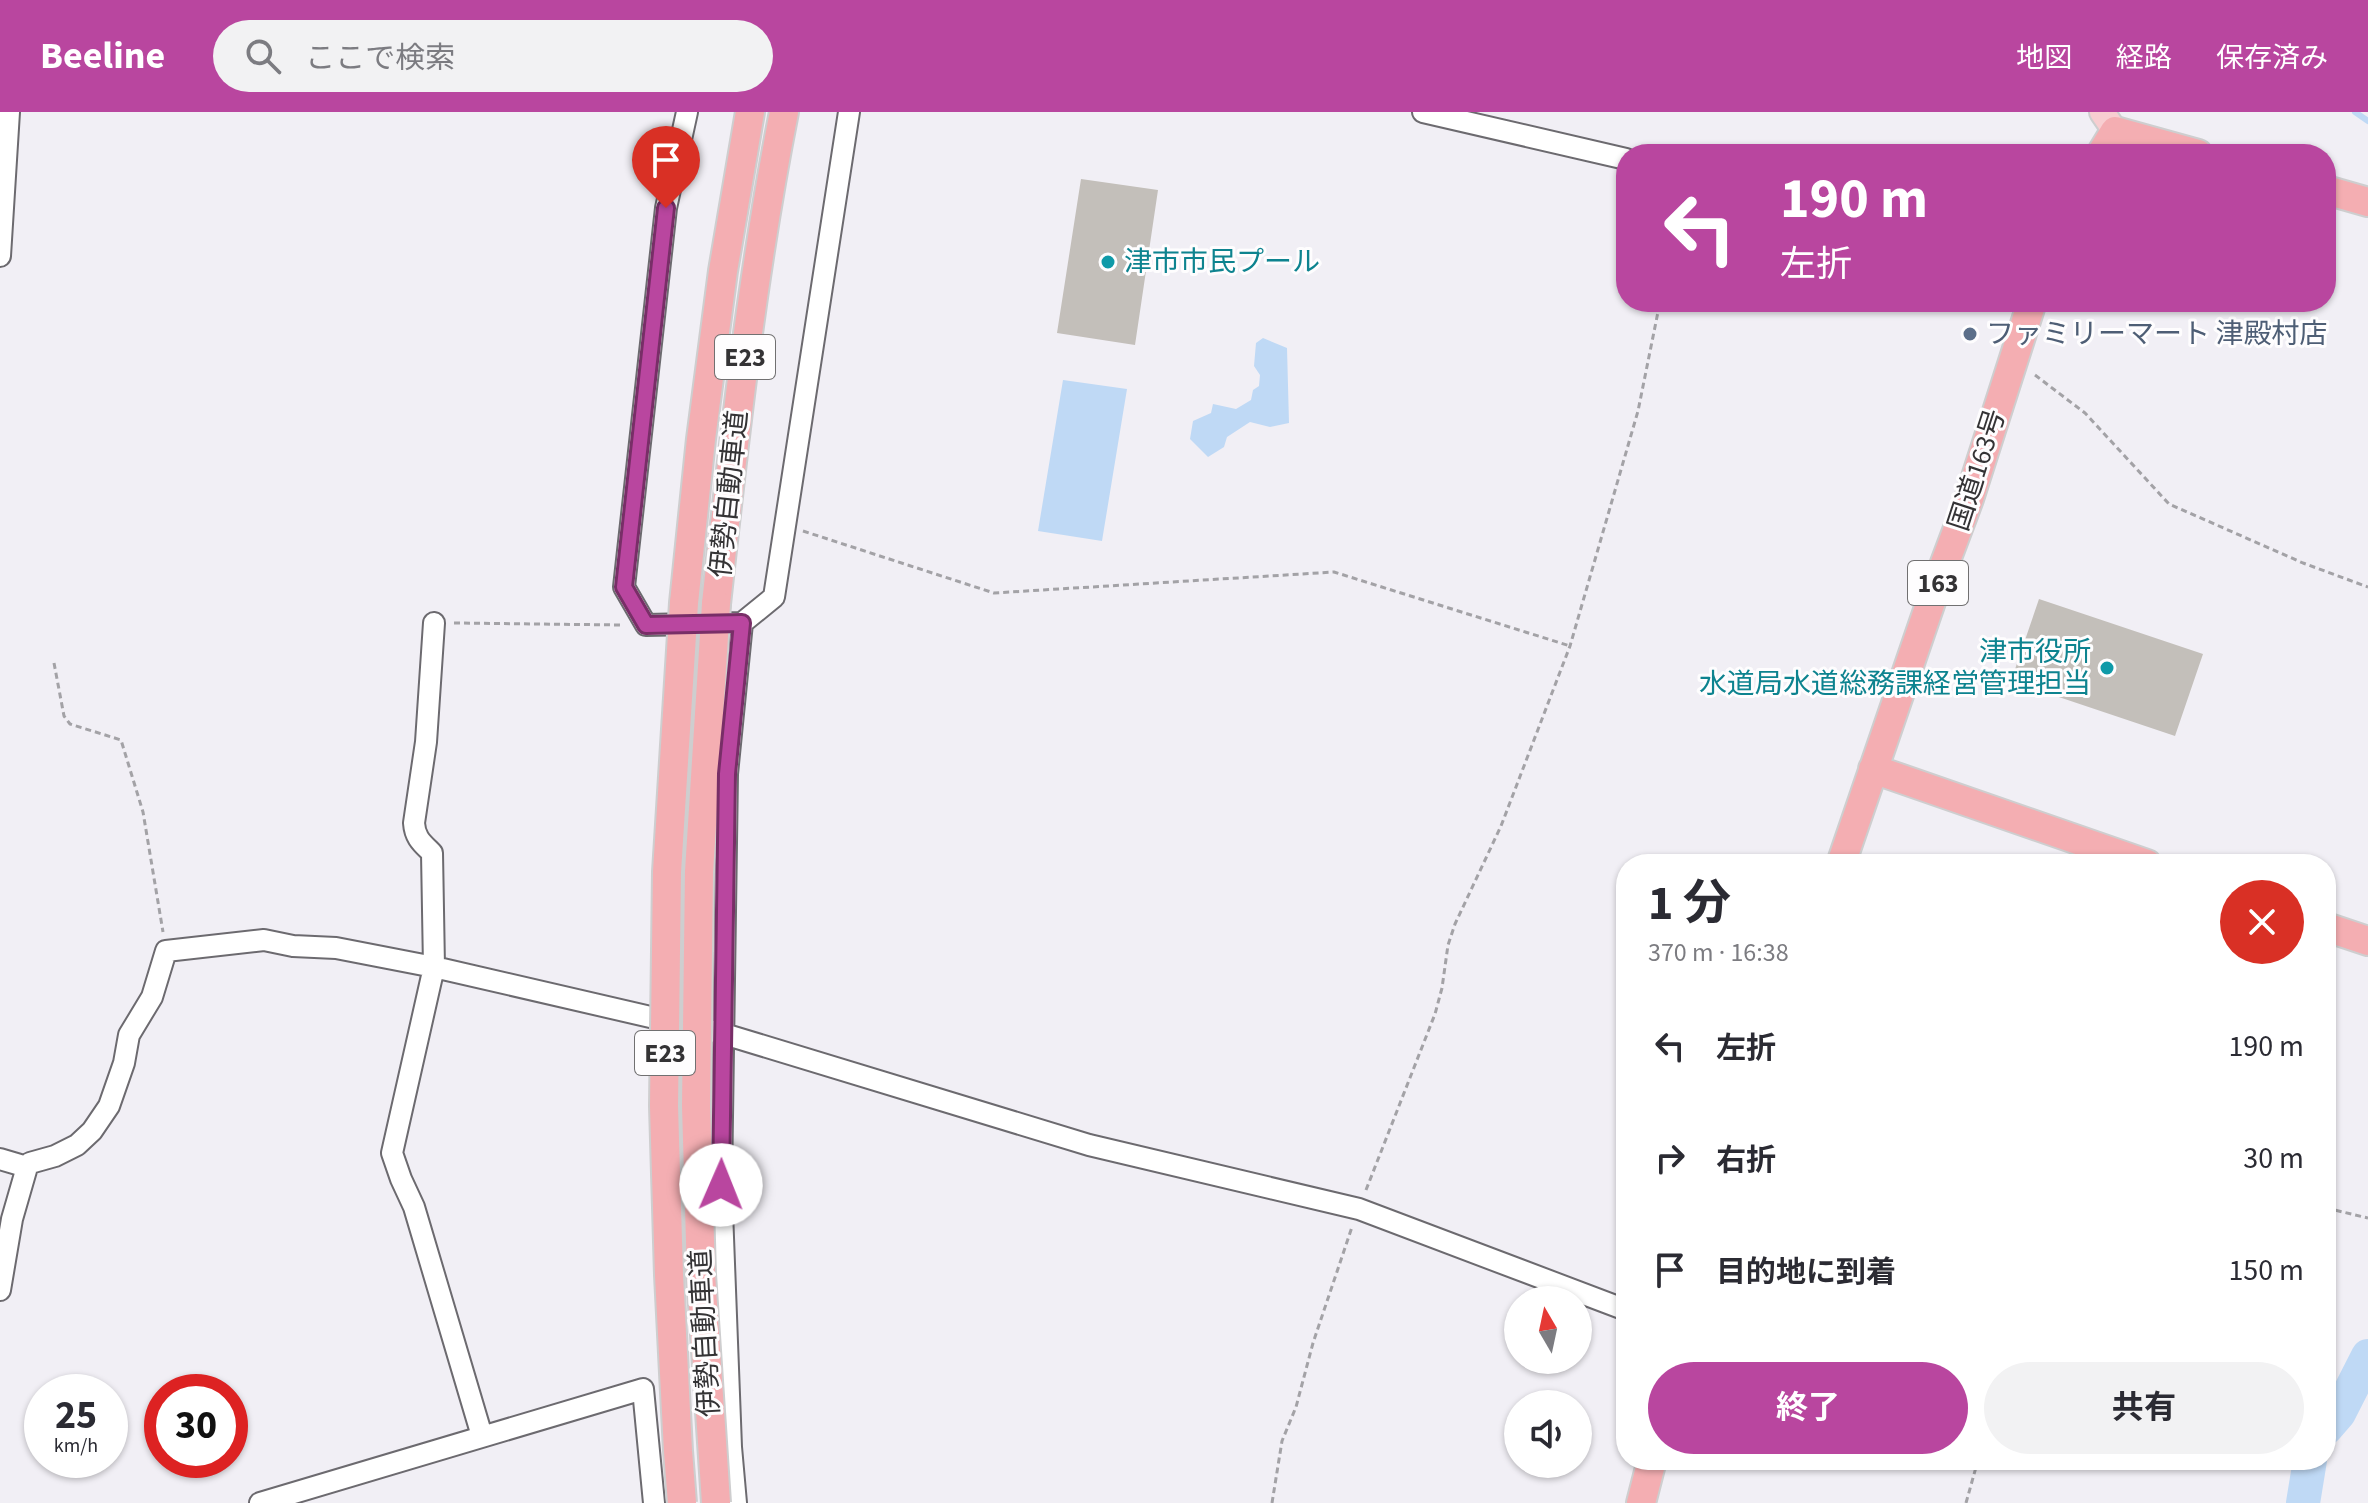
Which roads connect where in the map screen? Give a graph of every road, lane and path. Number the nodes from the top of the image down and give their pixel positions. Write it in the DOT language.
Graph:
graph roads {
  1 [pos="9,112"];
  2 [pos="687,112"];
  3 [pos="750,112"];
  4 [pos="784,112"];
  5 [pos="849,112"];
  6 [pos="1423,112"];
  7 [pos="2109,127"];
  8 [pos="2165,144"];
  9 [pos="1616,157"];
  10 [pos="2336,193"];
  11 [pos="2368,202"];
  12 [pos="0,256"];
  13 [pos="1658,312"];
  14 [pos="2029,312"];
  15 [pos="2013,359"];
  16 [pos="785,525"];
  17 [pos="2368,587"];
  18 [pos="434,623"];
  19 [pos="742,623"];
  20 [pos="646,625"];
  21 [pos="1570,646"];
  22 [pos="54,663"];
  23 [pos="1873,769"];
  24 [pos="1844,854"];
  25 [pos="2118,854"];
  26 [pos="2336,930"];
  27 [pos="2368,941"];
  28 [pos="166,951"];
  29 [pos="434,967"];
  30 [pos="724,1034"];
  31 [pos="0,1159"];
  32 [pos="27,1167"];
  33 [pos="1359,1209"];
  34 [pos="2336,1210"];
  35 [pos="2368,1218"];
  36 [pos="0,1290"];
  37 [pos="1616,1306"];
  38 [pos="482,1436"];
  39 [pos="1649,1470"];
  40 [pos="1975,1470"];
  41 [pos="260,1503"];
  42 [pos="654,1503"];
  43 [pos="682,1503"];
  44 [pos="716,1503"];
  45 [pos="736,1503"];
  46 [pos="1272,1503"];
  47 [pos="1641,1503"];
  48 [pos="1966,1503"];
  1 -- 12 [label="street"];
  2 -- 20 [label="street"];
  3 -- 43 [label="highway, 伊勢自動車道 / E23, bridge"];
  4 -- 44 [label="highway, 伊勢自動車道 / E23, bridge"];
  5 -- 16 [label="street"];
  6 -- 9 [label="street"];
  7 -- 8 [label="highway"];
  10 -- 11 [label="highway"];
  13 -- 21 [label="path"];
  14 -- 15 [label="highway, 国道163号 / 163"];
  15 -- 17 [label="path"];
  15 -- 23 [label="highway, 国道163号 / 163"];
  16 -- 19 [label="street"];
  16 -- 21 [label="path"];
  18 -- 20 [label="path"];
  18 -- 29 [label="street"];
  19 -- 20 [label="street"];
  19 -- 30 [label="street"];
  21 -- 33 [label="path"];
  22 -- 28 [label="path"];
  23 -- 24 [label="highway, 国道163号 / 163"];
  23 -- 25 [label="highway"];
  26 -- 27 [label="highway"];
  28 -- 29 [label="street"];
  28 -- 32 [label="street"];
  29 -- 30 [label="street"];
  29 -- 38 [label="street"];
  30 -- 33 [label="street"];
  30 -- 45 [label="street"];
  31 -- 32 [label="street"];
  32 -- 36 [label="street"];
  33 -- 37 [label="street"];
  33 -- 46 [label="path"];
  34 -- 35 [label="path"];
  38 -- 41 [label="street"];
  38 -- 42 [label="street"];
  39 -- 47 [label="highway"];
  40 -- 48 [label="path"];
}
